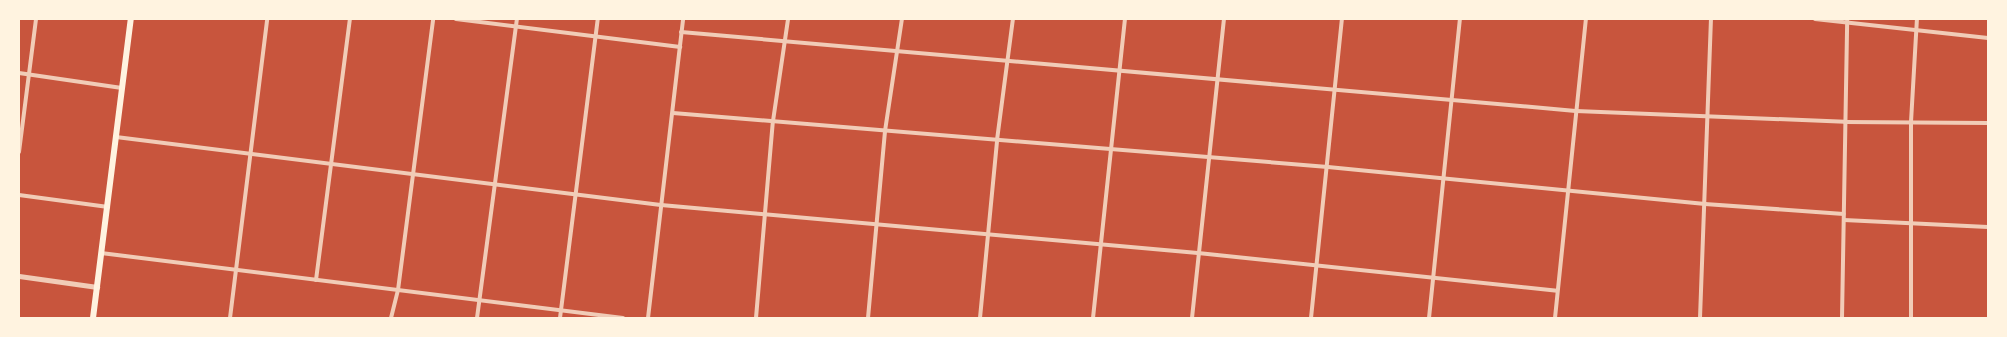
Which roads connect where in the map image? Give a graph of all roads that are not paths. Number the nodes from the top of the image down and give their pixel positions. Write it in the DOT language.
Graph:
graph roads {
  1 [pos="36,19"];
  2 [pos="131,19"];
  3 [pos="268,19"];
  4 [pos="350,19"];
  5 [pos="433,19"];
  6 [pos="456,19"];
  7 [pos="517,19"];
  8 [pos="598,19"];
  9 [pos="683,19"];
  10 [pos="788,19"];
  11 [pos="902,19"];
  12 [pos="1013,19"];
  13 [pos="1126,19"];
  14 [pos="1224,19"];
  15 [pos="1342,19"];
  16 [pos="1460,19"];
  17 [pos="1586,19"];
  18 [pos="1711,19"];
  19 [pos="1814,19"];
  20 [pos="1917,19"];
  21 [pos="1847,21"];
  22 [pos="516,27"];
  23 [pos="1916,30"];
  24 [pos="681,32"];
  25 [pos="596,37"];
  26 [pos="1988,38"];
  27 [pos="785,42"];
  28 [pos="680,47"];
  29 [pos="898,52"];
  30 [pos="1007,62"];
  31 [pos="1119,71"];
  32 [pos="19,73"];
  33 [pos="29,74"];
  34 [pos="1217,79"];
  35 [pos="122,88"];
  36 [pos="1335,90"];
  37 [pos="1452,100"];
  38 [pos="1576,111"];
  39 [pos="673,113"];
  40 [pos="1708,117"];
  41 [pos="773,121"];
  42 [pos="1845,122"];
  43 [pos="1911,122"];
  44 [pos="1988,123"];
  45 [pos="885,131"];
  46 [pos="116,137"];
  47 [pos="997,140"];
  48 [pos="1111,149"];
  49 [pos="19,152"];
  50 [pos="250,154"];
  51 [pos="1209,159"];
  52 [pos="331,165"];
  53 [pos="1328,167"];
  54 [pos="413,174"];
  55 [pos="1444,178"];
  56 [pos="493,185"];
  57 [pos="1567,190"];
  58 [pos="19,195"];
  59 [pos="575,196"];
  60 [pos="1705,204"];
  61 [pos="660,205"];
  62 [pos="108,207"];
  63 [pos="1844,214"];
  64 [pos="765,215"];
  65 [pos="1844,220"];
  66 [pos="1913,223"];
  67 [pos="877,225"];
  68 [pos="1988,227"];
  69 [pos="988,234"];
  70 [pos="1100,244"];
  71 [pos="101,253"];
  72 [pos="1198,253"];
  73 [pos="1316,265"];
  74 [pos="236,270"];
  75 [pos="19,276"];
  76 [pos="1433,277"];
  77 [pos="316,280"];
  78 [pos="97,287"];
  79 [pos="398,290"];
  80 [pos="1557,291"];
  81 [pos="479,300"];
  82 [pos="561,311"];
  83 [pos="94,318"];
  84 [pos="230,318"];
  85 [pos="391,318"];
  86 [pos="477,318"];
  87 [pos="560,318"];
  88 [pos="623,318"];
  89 [pos="648,318"];
  90 [pos="756,318"];
  91 [pos="868,318"];
  92 [pos="980,318"];
  93 [pos="1093,318"];
  94 [pos="1192,318"];
  95 [pos="1310,318"];
  96 [pos="1429,318"];
  97 [pos="1555,318"];
  98 [pos="1700,318"];
  99 [pos="1842,318"];
  100 [pos="1911,318"];
  1 -- 33 [label="street"];
  2 -- 35 [label="main road"];
  3 -- 50 [label="street"];
  4 -- 52 [label="street"];
  5 -- 54 [label="street"];
  6 -- 22 [label="street"];
  7 -- 22 [label="street"];
  8 -- 25 [label="street"];
  9 -- 24 [label="street"];
  10 -- 27 [label="street"];
  11 -- 29 [label="street"];
  12 -- 30 [label="street"];
  13 -- 31 [label="street"];
  14 -- 34 [label="street"];
  15 -- 36 [label="street"];
  16 -- 37 [label="street"];
  17 -- 38 [label="street"];
  18 -- 40 [label="street"];
  19 -- 21 [label="street"];
  20 -- 23 [label="street"];
  21 -- 23 [label="street"];
  21 -- 42 [label="street"];
  22 -- 25 [label="street"];
  22 -- 56 [label="street"];
  23 -- 26 [label="street"];
  23 -- 43 [label="street"];
  24 -- 27 [label="street"];
  24 -- 28 [label="street"];
  25 -- 28 [label="street"];
  25 -- 59 [label="street"];
  27 -- 29 [label="street"];
  27 -- 41 [label="street"];
  28 -- 39 [label="street"];
  29 -- 30 [label="street"];
  29 -- 45 [label="street"];
  30 -- 31 [label="street"];
  30 -- 47 [label="street"];
  31 -- 34 [label="street"];
  31 -- 48 [label="street"];
  32 -- 33 [label="street"];
  33 -- 35 [label="street"];
  33 -- 49 [label="street"];
  34 -- 36 [label="street"];
  34 -- 51 [label="street"];
  35 -- 46 [label="main road"];
  36 -- 37 [label="street"];
  36 -- 53 [label="street"];
  37 -- 38 [label="street"];
  37 -- 55 [label="street"];
  38 -- 40 [label="street"];
  38 -- 57 [label="street"];
  39 -- 41 [label="street"];
  39 -- 61 [label="street"];
  40 -- 42 [label="street"];
  40 -- 60 [label="street"];
  41 -- 45 [label="street"];
  41 -- 64 [label="street"];
  42 -- 43 [label="street"];
  42 -- 63 [label="street"];
  43 -- 44 [label="street"];
  43 -- 66 [label="street"];
  45 -- 47 [label="street"];
  45 -- 67 [label="street"];
  46 -- 50 [label="street"];
  46 -- 62 [label="main road"];
  47 -- 48 [label="street"];
  47 -- 69 [label="street"];
  48 -- 51 [label="street"];
  48 -- 70 [label="street"];
  50 -- 52 [label="street"];
  50 -- 74 [label="street"];
  51 -- 53 [label="street"];
  51 -- 72 [label="street"];
  52 -- 54 [label="street"];
  52 -- 77 [label="street"];
  53 -- 55 [label="street"];
  53 -- 73 [label="street"];
  54 -- 56 [label="street"];
  54 -- 79 [label="street"];
  55 -- 57 [label="street"];
  55 -- 76 [label="street"];
  56 -- 59 [label="street"];
  56 -- 81 [label="street"];
  57 -- 60 [label="street"];
  57 -- 80 [label="street"];
  58 -- 62 [label="street"];
  59 -- 61 [label="street"];
  59 -- 82 [label="street"];
  60 -- 63 [label="street"];
  60 -- 98 [label="street"];
  61 -- 64 [label="street"];
  61 -- 89 [label="street"];
  62 -- 71 [label="main road"];
  63 -- 65 [label="street"];
  64 -- 67 [label="street"];
  64 -- 90 [label="street"];
  65 -- 66 [label="street"];
  65 -- 99 [label="street"];
  66 -- 68 [label="street"];
  66 -- 100 [label="street"];
  67 -- 69 [label="street"];
  67 -- 91 [label="street"];
  69 -- 70 [label="street"];
  69 -- 92 [label="street"];
  70 -- 72 [label="street"];
  70 -- 93 [label="street"];
  71 -- 74 [label="street"];
  71 -- 78 [label="main road"];
  72 -- 73 [label="street"];
  72 -- 94 [label="street"];
  73 -- 76 [label="street"];
  73 -- 95 [label="street"];
  74 -- 77 [label="street"];
  74 -- 84 [label="street"];
  75 -- 78 [label="street"];
  76 -- 80 [label="street"];
  76 -- 96 [label="street"];
  77 -- 79 [label="street"];
  78 -- 83 [label="main road"];
  79 -- 81 [label="street"];
  79 -- 85 [label="street"];
  80 -- 97 [label="street"];
  81 -- 82 [label="street"];
  81 -- 86 [label="street"];
  82 -- 87 [label="street"];
  82 -- 88 [label="street"];
}
